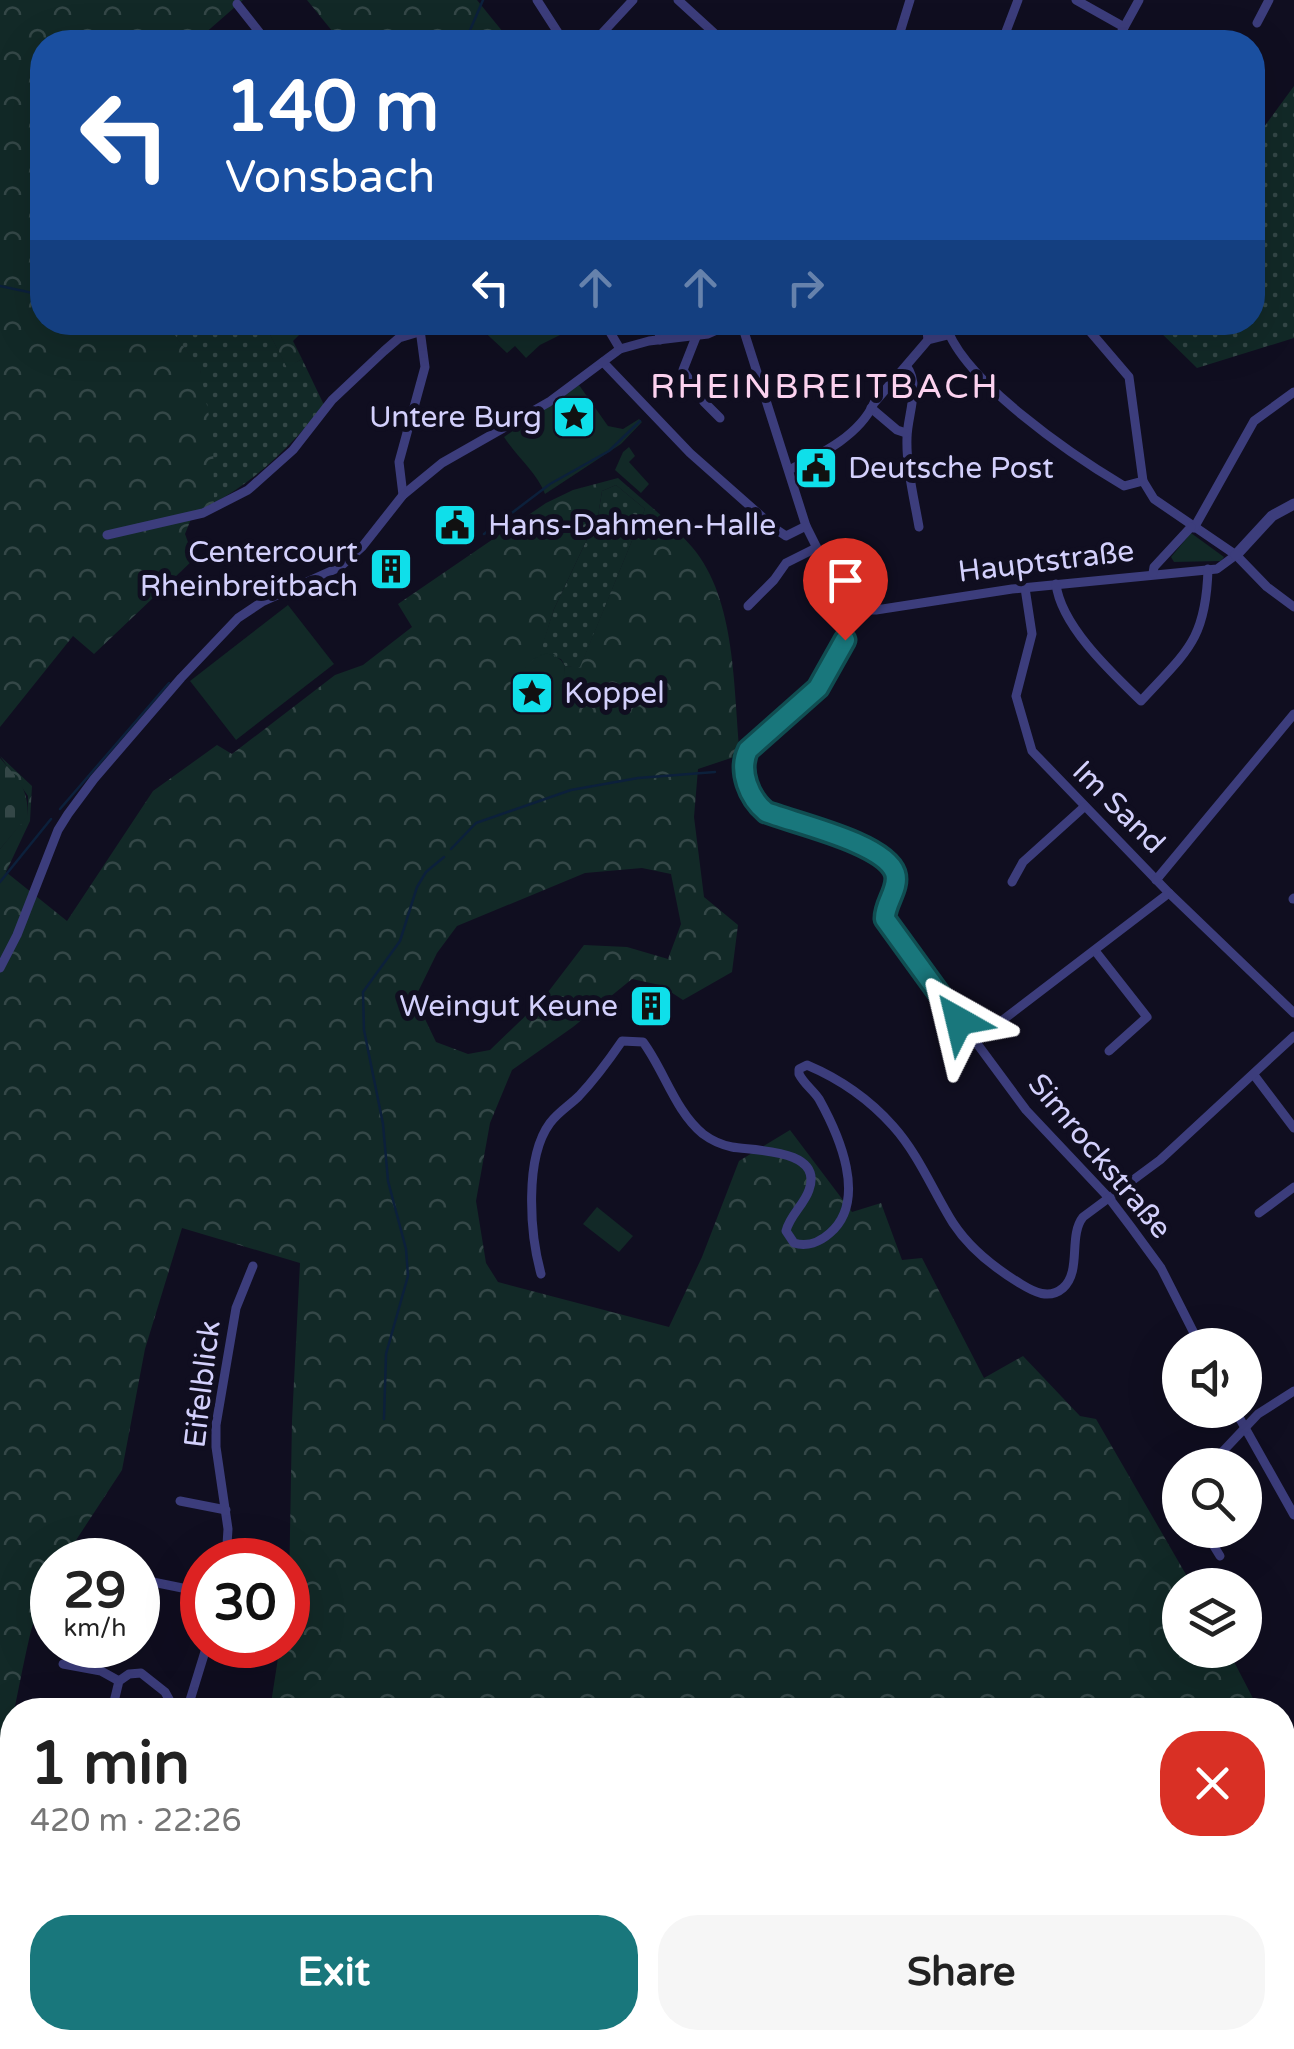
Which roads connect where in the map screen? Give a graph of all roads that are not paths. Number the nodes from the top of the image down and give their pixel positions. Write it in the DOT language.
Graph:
graph roads {
  1 [pos="537,0"];
  2 [pos="633,0"];
  3 [pos="678,0"];
  4 [pos="910,0"];
  5 [pos="1018,0"];
  6 [pos="1076,0"];
  7 [pos="1139,0"];
  8 [pos="1268,0"];
  9 [pos="237,4"];
  10 [pos="1257,23"];
  11 [pos="1124,27"];
  12 [pos="258,30"];
  13 [pos="556,30"];
  14 [pos="605,30"];
  15 [pos="711,30"];
  16 [pos="901,30"];
  17 [pos="1007,30"];
  18 [pos="1122,30"];
  19 [pos="404,335"];
  20 [pos="420,335"];
  21 [pos="612,335"];
  22 [pos="659,335"];
  23 [pos="699,335"];
  24 [pos="742,335"];
  25 [pos="927,335"];
  26 [pos="948,335"];
  27 [pos="1093,335"];
  28 [pos="696,336"];
  29 [pos="660,340"];
  30 [pos="928,340"];
  31 [pos="620,349"];
  32 [pos="603,362"];
  33 [pos="906,367"];
  34 [pos="1294,392"];
  35 [pos="871,408"];
  36 [pos="720,418"];
  37 [pos="906,433"];
  38 [pos="788,470"];
  39 [pos="1143,481"];
  40 [pos="403,494"];
  41 [pos="1294,504"];
  42 [pos="806,526"];
  43 [pos="919,526"];
  44 [pos="1192,527"];
  45 [pos="107,535"];
  46 [pos="816,548"];
  47 [pos="1236,555"];
  48 [pos="1208,568"];
  49 [pos="1153,573"];
  50 [pos="1056,584"];
  51 [pos="1025,588"];
  52 [pos="748,606"];
  53 [pos="1294,608"];
  54 [pos="858,610"];
  55 [pos="1294,714"];
  56 [pos="1084,807"];
  57 [pos="1156,880"];
  58 [pos="1012,882"];
  59 [pos="1169,893"];
  60 [pos="1096,952"];
  61 [pos="0,968"];
  62 [pos="1294,1014"];
  63 [pos="1294,1036"];
  64 [pos="974,1042"];
  65 [pos="1109,1052"];
  66 [pos="1254,1075"];
  67 [pos="1294,1128"];
  68 [pos="1294,1187"];
  69 [pos="1109,1198"];
  70 [pos="1259,1212"];
  71 [pos="252,1266"];
  72 [pos="542,1274"];
  73 [pos="1191,1328"];
  74 [pos="1294,1391"];
  75 [pos="1262,1414"];
  76 [pos="1243,1428"];
  77 [pos="1245,1428"];
  78 [pos="1225,1448"];
  79 [pos="180,1500"];
  80 [pos="226,1510"];
  81 [pos="1294,1515"];
  82 [pos="226,1538"];
  83 [pos="1215,1548"];
  84 [pos="1220,1556"];
  85 [pos="85,1668"];
  86 [pos="200,1668"];
  87 [pos="119,1681"];
  88 [pos="115,1698"];
  89 [pos="168,1698"];
  90 [pos="191,1698"];
  1 -- 13 [label="street"];
  2 -- 14 [label="street"];
  3 -- 15 [label="street"];
  4 -- 16 [label="street"];
  5 -- 17 [label="street"];
  6 -- 11 [label="street"];
  7 -- 11 [label="street"];
  8 -- 10 [label="street"];
  9 -- 12 [label="street"];
  11 -- 18 [label="street"];
  19 -- 45 [label="street"];
  20 -- 40 [label="street"];
  21 -- 31 [label="street"];
  22 -- 29 [label="street"];
  23 -- 28 [label="street"];
  24 -- 38 [label="street"];
  25 -- 30 [label="street"];
  26 -- 30 [label="street"];
  26 -- 39 [label="street"];
  27 -- 39 [label="street"];
  28 -- 29 [label="street"];
  28 -- 36 [label="street"];
  29 -- 31 [label="street"];
  30 -- 33 [label="street"];
  31 -- 32 [label="street"];
  32 -- 40 [label="street"];
  32 -- 42 [label="street"];
  33 -- 35 [label="street"];
  33 -- 37 [label="street"];
  34 -- 44 [label="street"];
  35 -- 37 [label="street"];
  35 -- 38 [label="street"];
  37 -- 43 [label="street"];
  38 -- 42 [label="street"];
  39 -- 44 [label="street"];
  40 -- 61 [label="street"];
  41 -- 47 [label="street"];
  42 -- 46 [label="street"];
  44 -- 47 [label="street"];
  44 -- 49 [label="street"];
  46 -- 52 [label="street"];
  46 -- 54 [label="street"];
  47 -- 48 [label="street, Hauptstraße"];
  47 -- 53 [label="street"];
  48 -- 49 [label="street, Hauptstraße"];
  48 -- 50 [label="street"];
  49 -- 50 [label="street, Hauptstraße"];
  50 -- 51 [label="street, Hauptstraße"];
  51 -- 54 [label="street, Hauptstraße"];
  51 -- 56 [label="street, Im Sand"];
  54 -- 64 [label="street, Simrockstraße"];
  55 -- 57 [label="street"];
  56 -- 57 [label="street, Im Sand"];
  56 -- 58 [label="street"];
  57 -- 59 [label="street, Im Sand"];
  59 -- 60 [label="street"];
  59 -- 62 [label="street, Im Sand"];
  60 -- 64 [label="street"];
  60 -- 65 [label="street"];
  63 -- 66 [label="street"];
  64 -- 69 [label="street, Simrockstraße"];
  66 -- 67 [label="street"];
  66 -- 69 [label="street"];
  68 -- 70 [label="street"];
  69 -- 72 [label="street"];
  69 -- 73 [label="street, Simrockstraße"];
  71 -- 80 [label="street, Eifelblick"];
  74 -- 75 [label="street"];
  76 -- 78 [label="street"];
  77 -- 81 [label="street"];
  79 -- 80 [label="street"];
  80 -- 82 [label="street, Eifelblick"];
  83 -- 84 [label="street"];
  85 -- 87 [label="street"];
  86 -- 90 [label="street"];
  87 -- 88 [label="street"];
  87 -- 89 [label="street"];
}
